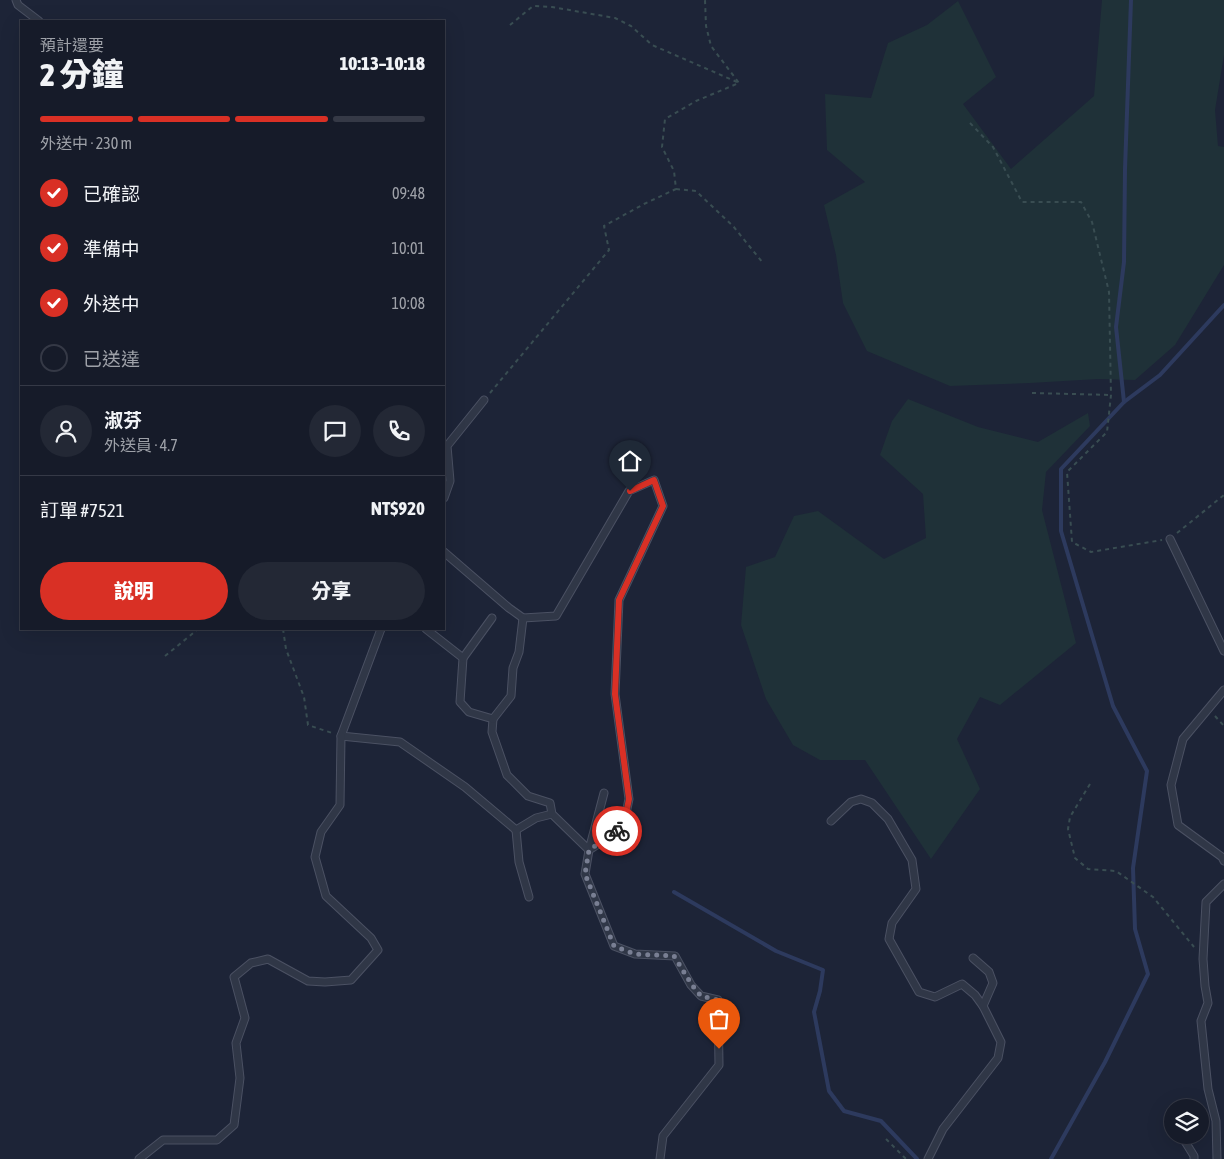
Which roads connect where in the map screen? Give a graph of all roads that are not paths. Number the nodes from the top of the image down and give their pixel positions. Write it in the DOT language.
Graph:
graph roads {
  1 [pos="16,0"];
  2 [pos="38,20"];
  3 [pos="484,400"];
  4 [pos="445,495"];
  5 [pos="1170,539"];
  6 [pos="445,553"];
  7 [pos="492,618"];
  8 [pos="523,618"];
  9 [pos="381,630"];
  10 [pos="427,630"];
  11 [pos="1224,651"];
  12 [pos="463,658"];
  13 [pos="1224,690"];
  14 [pos="494,719"];
  15 [pos="341,736"];
  16 [pos="604,793"];
  17 [pos="552,814"];
  18 [pos="831,822"];
  19 [pos="516,830"];
  20 [pos="589,850"];
  21 [pos="1224,861"];
  22 [pos="1224,884"];
  23 [pos="529,896"];
  24 [pos="973,958"];
  25 [pos="983,1006"];
  26 [pos="1187,1144"];
  27 [pos="139,1159"];
  28 [pos="660,1159"];
  29 [pos="928,1159"];
  30 [pos="1194,1159"];
  31 [pos="1217,1159"];
  1 -- 2 [label="lane"];
  3 -- 4 [label="lane"];
  5 -- 11 [label="lane"];
  6 -- 8 [label="lane"];
  7 -- 12 [label="lane"];
  8 -- 14 [label="lane"];
  8 -- 20 [label="lane"];
  9 -- 15 [label="lane"];
  10 -- 12 [label="lane"];
  12 -- 14 [label="lane"];
  13 -- 21 [label="lane"];
  14 -- 17 [label="lane"];
  15 -- 19 [label="lane"];
  15 -- 27 [label="lane"];
  16 -- 20 [label="lane"];
  17 -- 19 [label="lane"];
  17 -- 20 [label="lane"];
  18 -- 25 [label="lane"];
  19 -- 23 [label="lane"];
  20 -- 28 [label="lane"];
  22 -- 31 [label="lane"];
  24 -- 25 [label="lane"];
  25 -- 29 [label="lane"];
  26 -- 30 [label="lane"];
}
